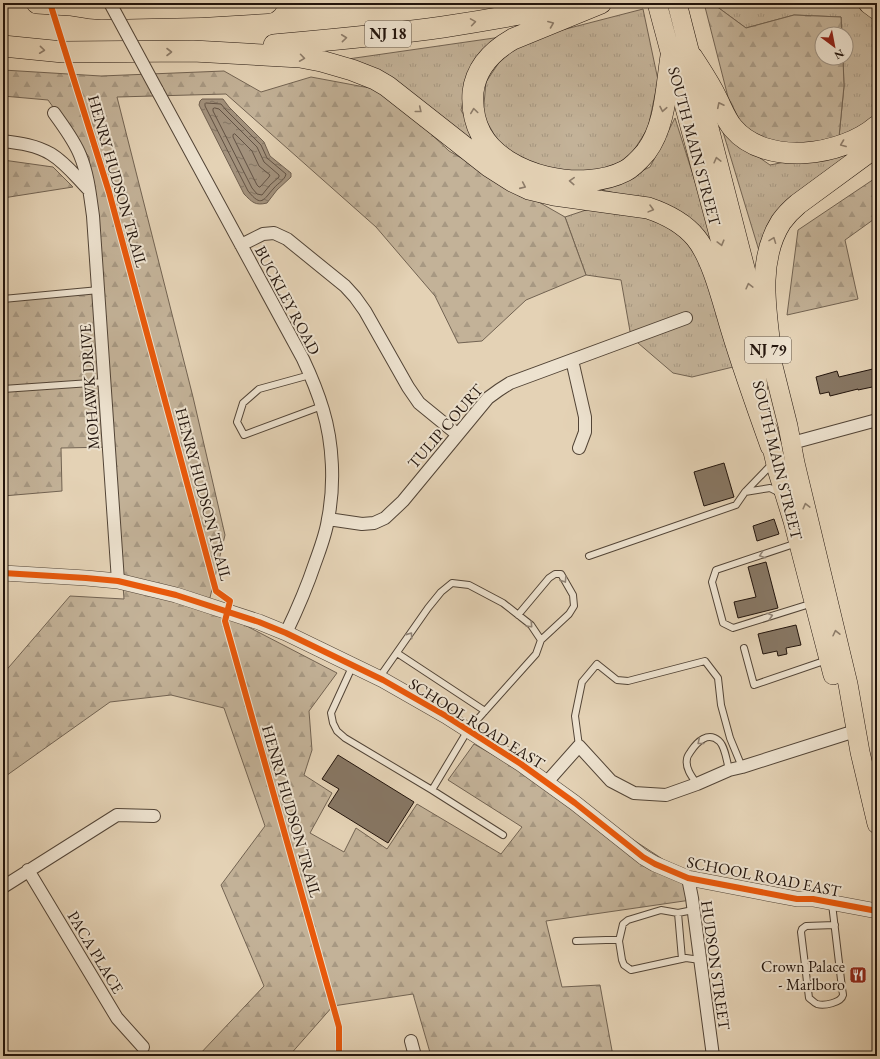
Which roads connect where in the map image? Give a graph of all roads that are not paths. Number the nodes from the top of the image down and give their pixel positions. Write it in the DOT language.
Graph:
graph roads {
  1 [pos="37,3"];
  2 [pos="110,3"];
  3 [pos="267,3"];
  4 [pos="580,3"];
  5 [pos="602,3"];
  6 [pos="657,3"];
  7 [pos="677,3"];
  8 [pos="868,3"];
  9 [pos="73,4"];
  10 [pos="877,9"];
  11 [pos="3,46"];
  12 [pos="193,52"];
  13 [pos="671,56"];
  14 [pos="692,57"];
  15 [pos="54,113"];
  16 [pos="877,126"];
  17 [pos="3,141"];
  18 [pos="877,146"];
  19 [pos="90,191"];
  20 [pos="241,245"];
  21 [pos="99,290"];
  22 [pos="3,299"];
  23 [pos="686,318"];
  24 [pos="572,360"];
  25 [pos="772,362"];
  26 [pos="310,375"];
  27 [pos="105,382"];
  28 [pos="3,389"];
  29 [pos="322,406"];
  30 [pos="877,420"];
  31 [pos="458,434"];
  32 [pos="792,443"];
  33 [pos="579,448"];
  34 [pos="773,454"];
  35 [pos="745,492"];
  36 [pos="785,494"];
  37 [pos="328,519"];
  38 [pos="799,543"];
  39 [pos="589,556"];
  40 [pos="3,573"];
  41 [pos="118,581"];
  42 [pos="814,603"];
  43 [pos="518,615"];
  44 [pos="286,633"];
  45 [pos="541,640"];
  46 [pos="744,648"];
  47 [pos="397,653"];
  48 [pos="829,660"];
  49 [pos="353,665"];
  50 [pos="379,678"];
  51 [pos="485,711"];
  52 [pos="468,730"];
  53 [pos="852,732"];
  54 [pos="579,746"];
  55 [pos="860,752"];
  56 [pos="742,766"];
  57 [pos="729,770"];
  58 [pos="546,782"];
  59 [pos="697,784"];
  60 [pos="432,790"];
  61 [pos="154,816"];
  62 [pos="877,824"];
  63 [pos="503,835"];
  64 [pos="28,870"];
  65 [pos="688,878"];
  66 [pos="3,886"];
  67 [pos="832,902"];
  68 [pos="693,910"];
  69 [pos="877,911"];
  70 [pos="678,913"];
  71 [pos="835,925"];
  72 [pos="619,940"];
  73 [pos="576,941"];
  74 [pos="682,958"];
  75 [pos="700,960"];
  76 [pos="410,1041"];
  77 [pos="143,1046"];
  78 [pos="415,1056"];
  79 [pos="712,1056"];
  1 -- 9 [label="highway"];
  2 -- 20 [label="street, BUCKLEY ROAD, bridge"];
  3 -- 9 [label="highway"];
  12 -- 4 [label="highway, NJ 18, one-way"];
  13 -- 5 [label="highway, one-way"];
  6 -- 13 [label="main road, SOUTH MAIN STREET / NJ 79"];
  7 -- 14 [label="main road, SOUTH MAIN STREET / NJ 79"];
  8 -- 10 [label="highway"];
  11 -- 12 [label="highway, NJ 18, one-way"];
  12 -- 34 [label="highway, one-way"];
  13 -- 34 [label="main road, SOUTH MAIN STREET / NJ 79, one-way"];
  16 -- 14 [label="highway, one-way"];
  25 -- 14 [label="main road, SOUTH MAIN STREET / NJ 79, one-way"];
  15 -- 19 [label="street, MOHAWK DRIVE"];
  17 -- 19 [label="street"];
  25 -- 18 [label="highway, one-way"];
  19 -- 21 [label="street, MOHAWK DRIVE"];
  20 -- 26 [label="street, BUCKLEY ROAD"];
  20 -- 31 [label="street"];
  21 -- 22 [label="lane"];
  21 -- 27 [label="street, MOHAWK DRIVE"];
  23 -- 24 [label="street, TULIP COURT"];
  24 -- 31 [label="street, TULIP COURT"];
  24 -- 33 [label="street"];
  25 -- 32 [label="main road, SOUTH MAIN STREET / NJ 79"];
  26 -- 29 [label="street, BUCKLEY ROAD"];
  26 -- 29 [label="lane"];
  27 -- 28 [label="lane"];
  27 -- 41 [label="street, MOHAWK DRIVE"];
  29 -- 37 [label="street, BUCKLEY ROAD"];
  30 -- 32 [label="street"];
  31 -- 37 [label="street, TULIP COURT"];
  55 -- 32 [label="main road, SOUTH MAIN STREET / NJ 79, one-way"];
  34 -- 35 [label="lane"];
  34 -- 36 [label="main road, SOUTH MAIN STREET / NJ 79"];
  35 -- 36 [label="lane"];
  35 -- 39 [label="lane"];
  36 -- 38 [label="main road, SOUTH MAIN STREET / NJ 79"];
  37 -- 44 [label="street, BUCKLEY ROAD"];
  38 -- 42 [label="main road, SOUTH MAIN STREET / NJ 79"];
  38 -- 42 [label="lane, one-way"];
  40 -- 41 [label="street, SCHOOL ROAD EAST"];
  41 -- 44 [label="street, SCHOOL ROAD EAST"];
  42 -- 48 [label="main road, SOUTH MAIN STREET / NJ 79"];
  43 -- 45 [label="lane, one-way"];
  43 -- 45 [label="lane, one-way"];
  47 -- 43 [label="lane, one-way"];
  44 -- 49 [label="street, SCHOOL ROAD EAST"];
  45 -- 51 [label="lane"];
  46 -- 48 [label="lane"];
  47 -- 50 [label="lane"];
  47 -- 51 [label="lane"];
  48 -- 53 [label="main road, SOUTH MAIN STREET / NJ 79"];
  49 -- 50 [label="street, SCHOOL ROAD EAST"];
  49 -- 60 [label="lane"];
  50 -- 52 [label="street, SCHOOL ROAD EAST"];
  51 -- 52 [label="lane"];
  52 -- 58 [label="street, SCHOOL ROAD EAST"];
  52 -- 60 [label="lane"];
  53 -- 55 [label="main road, SOUTH MAIN STREET / NJ 79"];
  53 -- 56 [label="street"];
  54 -- 56 [label="lane"];
  54 -- 58 [label="street"];
  54 -- 59 [label="street"];
  55 -- 62 [label="main road, SOUTH MAIN STREET / NJ 79"];
  56 -- 57 [label="street"];
  57 -- 59 [label="street"];
  57 -- 59 [label="lane, one-way"];
  58 -- 65 [label="street, SCHOOL ROAD EAST"];
  60 -- 63 [label="lane"];
  61 -- 64 [label="street"];
  64 -- 66 [label="street"];
  64 -- 77 [label="street, PACA PLACE"];
  65 -- 67 [label="street, SCHOOL ROAD EAST"];
  65 -- 68 [label="street, HUDSON STREET"];
  67 -- 69 [label="street, SCHOOL ROAD EAST"];
  67 -- 71 [label="lane"];
  68 -- 70 [label="lane"];
  68 -- 75 [label="street, HUDSON STREET"];
  70 -- 72 [label="lane"];
  70 -- 74 [label="lane"];
  71 -- 71 [label="lane"];
  72 -- 73 [label="lane"];
  72 -- 74 [label="lane"];
  74 -- 75 [label="lane"];
  75 -- 79 [label="street, HUDSON STREET"];
  76 -- 78 [label="street"];
}
